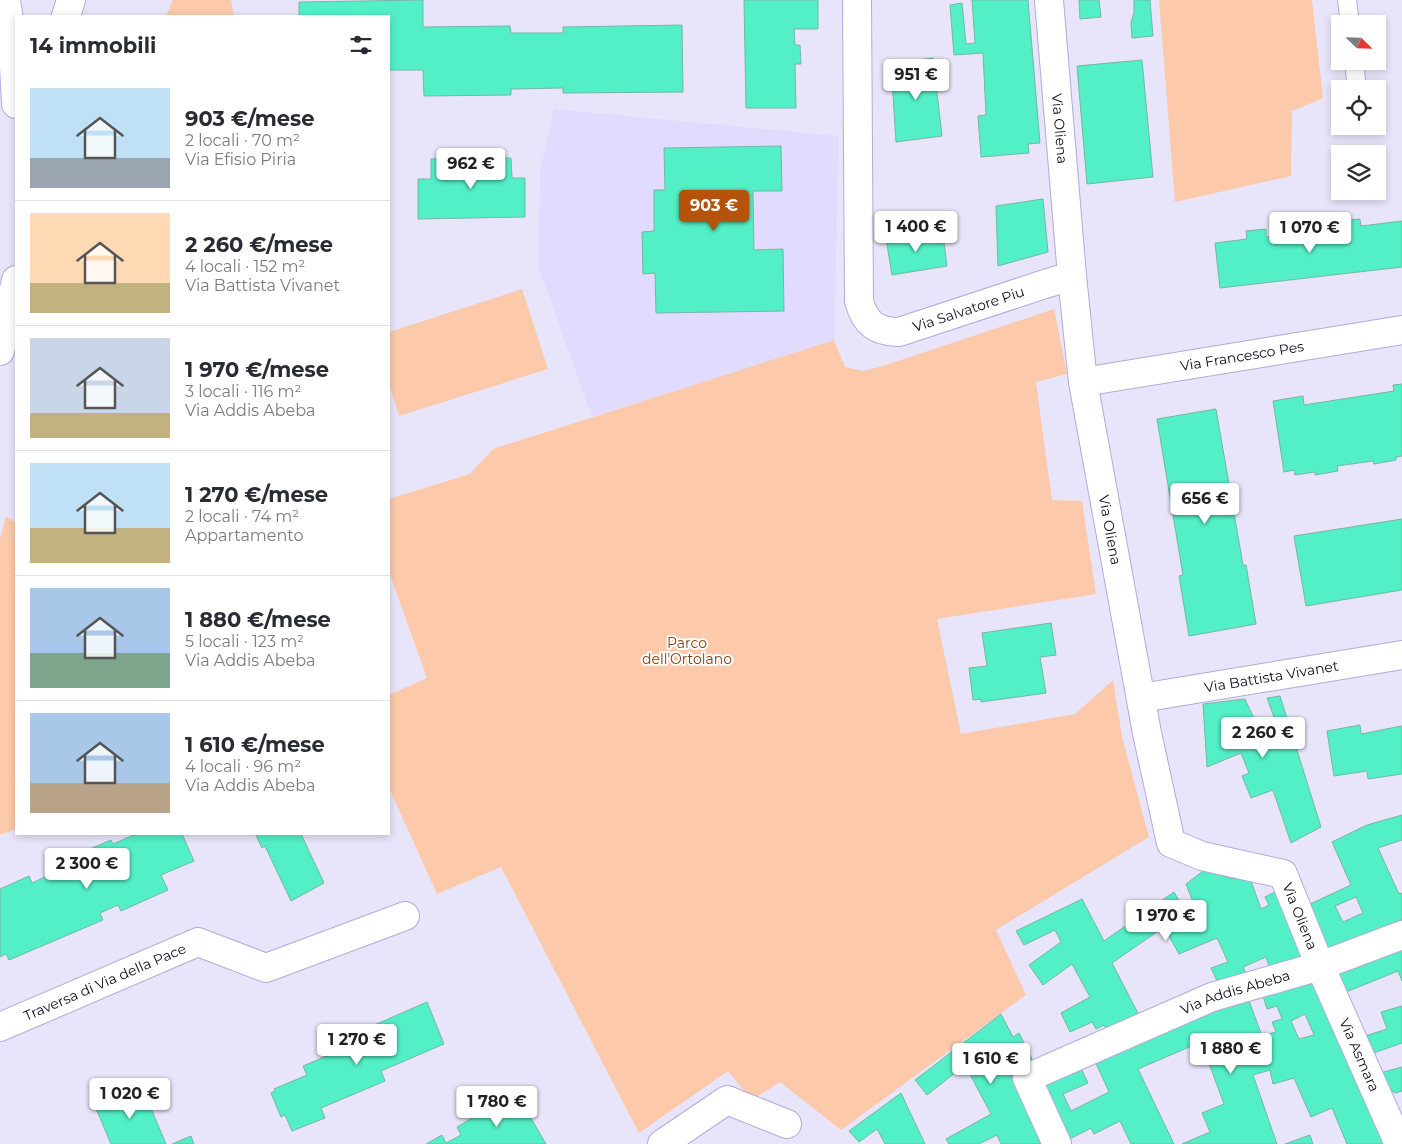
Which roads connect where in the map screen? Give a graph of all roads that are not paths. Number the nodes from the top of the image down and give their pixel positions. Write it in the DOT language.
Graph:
graph roads {
  1 [pos="6,0"];
  2 [pos="71,0"];
  3 [pos="857,0"];
  4 [pos="1049,0"];
  5 [pos="1348,0"];
  6 [pos="66,15"];
  7 [pos="1349,15"];
  8 [pos="15,85"];
  9 [pos="1072,276"];
  10 [pos="15,284"];
  11 [pos="1402,330"];
  12 [pos="0,351"];
  13 [pos="1083,382"];
  14 [pos="1402,655"];
  15 [pos="1141,698"];
  16 [pos="406,916"];
  17 [pos="1402,935"];
  18 [pos="1320,966"];
  19 [pos="0,1027"];
  20 [pos="1392,1102"];
  21 [pos="787,1124"];
  22 [pos="662,1144"];
  23 [pos="1057,1144"];
  24 [pos="1399,1144"];
  1 -- 8 [label="street"];
  2 -- 6 [label="street"];
  3 -- 9 [label="street, Via Salvatore Piu"];
  4 -- 9 [label="street, Via Oliena"];
  5 -- 7 [label="lane"];
  9 -- 13 [label="street, Via Oliena"];
  10 -- 12 [label="street"];
  11 -- 13 [label="street, Via Francesco Pes"];
  13 -- 15 [label="street, Via Oliena"];
  14 -- 15 [label="street, Via Battista Vivanet"];
  15 -- 18 [label="street, Via Oliena"];
  16 -- 19 [label="street, Traversa di Via della Pace"];
  17 -- 18 [label="street, Via Addis Abeba"];
  18 -- 20 [label="street, Via Asmara"];
  18 -- 23 [label="street, Via Addis Abeba"];
  20 -- 24 [label="street, Via Asmara"];
  21 -- 22 [label="street"];
}
